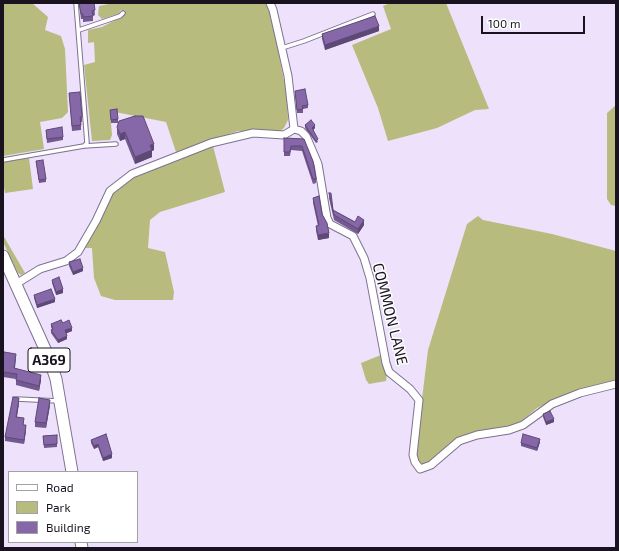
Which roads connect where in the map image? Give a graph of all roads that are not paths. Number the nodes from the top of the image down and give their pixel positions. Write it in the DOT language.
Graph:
graph roads {
  1 [pos="76,3"];
  2 [pos="270,3"];
  3 [pos="123,13"];
  4 [pos="373,14"];
  5 [pos="79,30"];
  6 [pos="282,48"];
  7 [pos="294,129"];
  8 [pos="116,144"];
  9 [pos="84,146"];
  10 [pos="3,160"];
  11 [pos="3,256"];
  12 [pos="16,284"];
  13 [pos="616,384"];
  14 [pos="16,399"];
  15 [pos="61,401"];
  16 [pos="72,471"];
  1 -- 5 [label="lane"];
  2 -- 6 [label="street"];
  3 -- 5 [label="lane"];
  4 -- 6 [label="lane"];
  5 -- 9 [label="lane"];
  6 -- 7 [label="street"];
  7 -- 12 [label="street"];
  7 -- 13 [label="street, COMMON LANE"];
  8 -- 9 [label="lane"];
  9 -- 10 [label="lane"];
  11 -- 12 [label="main road, A369"];
  12 -- 15 [label="main road, A369"];
  14 -- 15 [label="lane"];
  15 -- 16 [label="main road, A369"];
}
